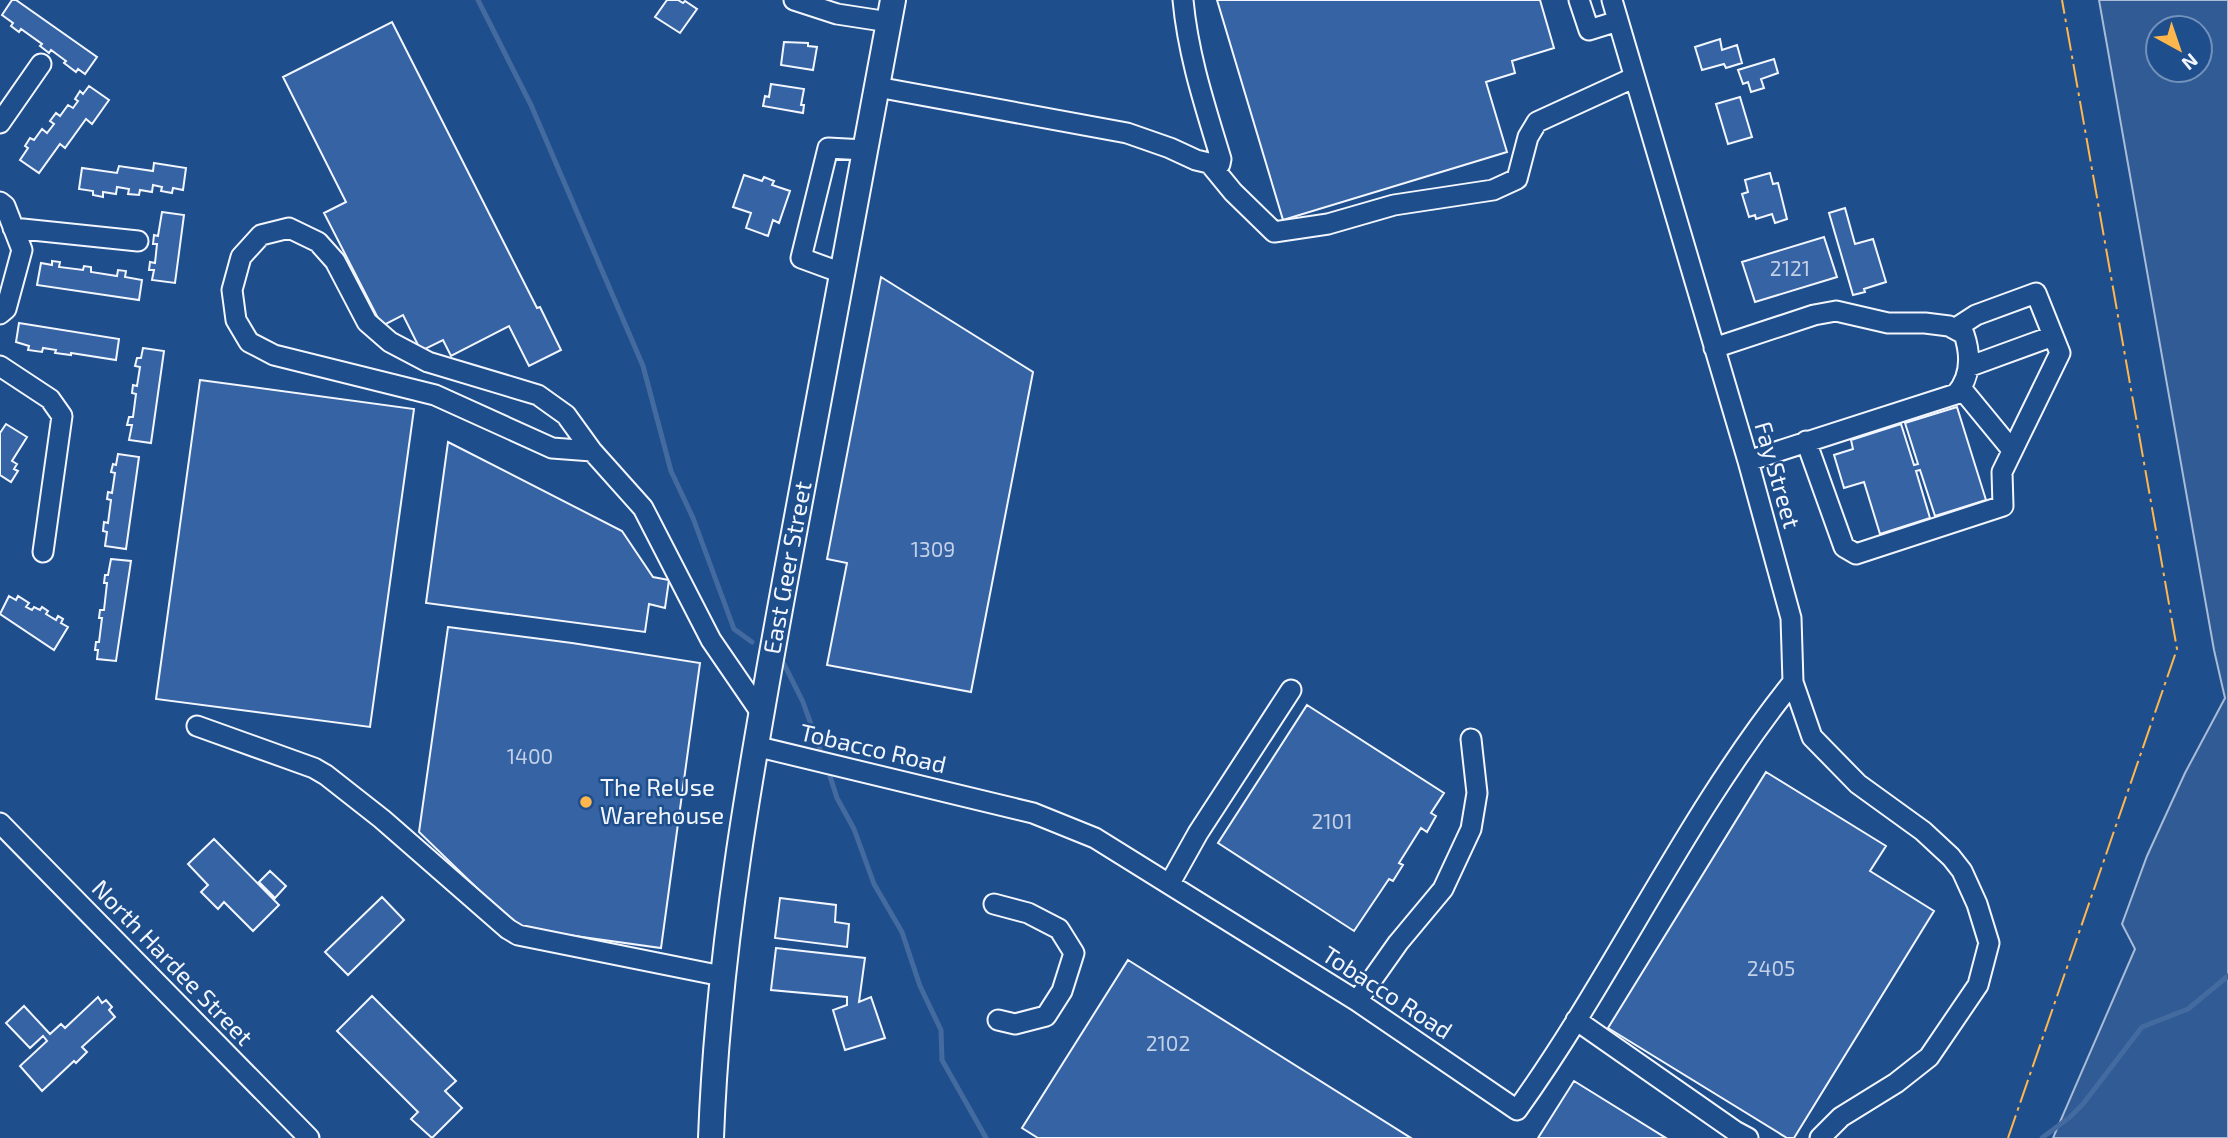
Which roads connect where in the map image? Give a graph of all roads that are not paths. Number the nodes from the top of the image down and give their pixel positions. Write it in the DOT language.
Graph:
graph roads {
  1 [pos="794,0"];
  2 [pos="1183,0"];
  3 [pos="1580,0"];
  4 [pos="1612,0"];
  5 [pos="891,11"];
  6 [pos="1618,21"];
  7 [pos="41,64"];
  8 [pos="1633,78"];
  9 [pos="877,87"];
  10 [pos="0,123"];
  11 [pos="865,150"];
  12 [pos="1210,164"];
  13 [pos="0,202"];
  14 [pos="13,228"];
  15 [pos="138,241"];
  16 [pos="842,273"];
  17 [pos="0,314"];
  18 [pos="1956,328"];
  19 [pos="2053,336"];
  20 [pos="1714,348"];
  21 [pos="0,366"];
  22 [pos="1968,367"];
  23 [pos="1961,388"];
  24 [pos="1806,441"];
  25 [pos="2012,450"];
  26 [pos="592,451"];
  27 [pos="1748,461"];
  28 [pos="43,552"];
  29 [pos="1793,682"];
  30 [pos="1291,690"];
  31 [pos="761,713"];
  32 [pos="197,726"];
  33 [pos="1471,740"];
  34 [pos="755,746"];
  35 [pos="0,822"];
  36 [pos="1170,883"];
  37 [pos="994,904"];
  38 [pos="722,976"];
  39 [pos="1357,1001"];
  40 [pos="998,1020"];
  41 [pos="1576,1020"];
  42 [pos="309,1138"];
  43 [pos="711,1138"];
  44 [pos="1748,1138"];
  45 [pos="1820,1138"];
  1 -- 5 [label="street"];
  2 -- 12 [label="street"];
  3 -- 6 [label="street"];
  4 -- 6 [label="street, Fay Street"];
  5 -- 9 [label="main road, East Geer Street"];
  6 -- 8 [label="street, Fay Street"];
  7 -- 10 [label="street"];
  8 -- 12 [label="street"];
  8 -- 20 [label="street, Fay Street"];
  9 -- 11 [label="main road, East Geer Street"];
  9 -- 12 [label="street"];
  11 -- 16 [label="main road, East Geer Street"];
  11 -- 16 [label="street"];
  13 -- 14 [label="street"];
  14 -- 15 [label="street"];
  14 -- 17 [label="street"];
  16 -- 31 [label="main road, East Geer Street"];
  18 -- 19 [label="street"];
  18 -- 20 [label="street"];
  18 -- 22 [label="street"];
  19 -- 22 [label="street"];
  19 -- 25 [label="street"];
  20 -- 27 [label="street, Fay Street"];
  21 -- 28 [label="street"];
  22 -- 23 [label="street"];
  23 -- 24 [label="street"];
  23 -- 25 [label="street"];
  24 -- 25 [label="street"];
  24 -- 27 [label="street"];
  26 -- 26 [label="street"];
  26 -- 31 [label="street"];
  27 -- 29 [label="street, Fay Street"];
  29 -- 41 [label="street, Tobacco Road"];
  29 -- 45 [label="street, Fay Street"];
  30 -- 36 [label="street"];
  31 -- 34 [label="main road, East Geer Street"];
  32 -- 38 [label="street"];
  33 -- 39 [label="street"];
  34 -- 36 [label="street, Tobacco Road"];
  34 -- 38 [label="main road, East Geer Street"];
  35 -- 42 [label="street, North Hardee Street"];
  36 -- 39 [label="street, Tobacco Road"];
  37 -- 40 [label="street"];
  38 -- 43 [label="main road, East Geer Street"];
  39 -- 41 [label="street, Tobacco Road"];
  41 -- 44 [label="street"];
}
